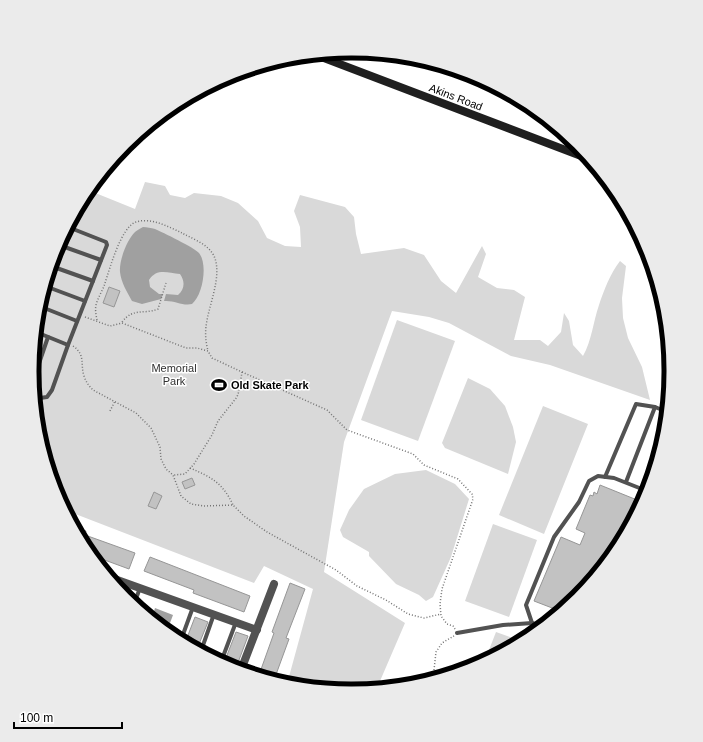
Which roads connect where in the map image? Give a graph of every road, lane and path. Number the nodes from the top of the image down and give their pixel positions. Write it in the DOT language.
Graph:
graph roads {
  1 [pos="327,59"];
  2 [pos="576,154"];
  3 [pos="73,229"];
  4 [pos="65,247"];
  5 [pos="101,260"];
  6 [pos="57,268"];
  7 [pos="93,281"];
  8 [pos="166,283"];
  9 [pos="51,288"];
  10 [pos="85,301"];
  11 [pos="45,309"];
  12 [pos="79,315"];
  13 [pos="77,321"];
  14 [pos="97,321"];
  15 [pos="122,323"];
  16 [pos="42,334"];
  17 [pos="48,337"];
  18 [pos="68,345"];
  19 [pos="208,351"];
  20 [pos="39,362"];
  21 [pos="242,372"];
  22 [pos="41,398"];
  23 [pos="115,401"];
  24 [pos="655,407"];
  25 [pos="661,410"];
  26 [pos="110,411"];
  27 [pos="190,468"];
  28 [pos="173,475"];
  29 [pos="605,477"];
  30 [pos="626,482"];
  31 [pos="641,488"];
  32 [pos="233,505"];
  33 [pos="274,584"];
  34 [pos="124,585"];
  35 [pos="140,588"];
  36 [pos="136,597"];
  37 [pos="193,607"];
  38 [pos="214,614"];
  39 [pos="440,614"];
  40 [pos="236,622"];
  41 [pos="532,623"];
  42 [pos="535,624"];
  43 [pos="257,630"];
  44 [pos="457,633"];
  45 [pos="183,634"];
  46 [pos="202,646"];
  47 [pos="223,656"];
  48 [pos="243,664"];
  49 [pos="434,672"];
  1 -- 2 [label="street, Akins Road"];
  3 -- 5 [label="lane"];
  4 -- 5 [label="lane"];
  5 -- 7 [label="lane"];
  6 -- 7 [label="lane"];
  7 -- 10 [label="lane"];
  8 -- 15 [label="path"];
  9 -- 10 [label="lane"];
  10 -- 12 [label="lane"];
  11 -- 13 [label="lane"];
  12 -- 13 [label="lane"];
  12 -- 14 [label="path"];
  13 -- 18 [label="lane"];
  14 -- 15 [label="path"];
  14 -- 19 [label="path"];
  15 -- 19 [label="path"];
  16 -- 17 [label="lane"];
  17 -- 18 [label="lane"];
  17 -- 20 [label="lane"];
  18 -- 22 [label="lane"];
  18 -- 23 [label="path"];
  19 -- 21 [label="path"];
  21 -- 27 [label="path"];
  21 -- 39 [label="path"];
  23 -- 26 [label="path"];
  23 -- 28 [label="path"];
  24 -- 25 [label="lane"];
  24 -- 29 [label="lane"];
  24 -- 30 [label="lane"];
  27 -- 28 [label="path"];
  27 -- 32 [label="path"];
  28 -- 32 [label="path"];
  29 -- 30 [label="lane"];
  29 -- 41 [label="lane"];
  30 -- 31 [label="lane"];
  32 -- 39 [label="path"];
  33 -- 43 [label="street"];
  34 -- 35 [label="street"];
  35 -- 36 [label="lane"];
  35 -- 37 [label="street"];
  37 -- 38 [label="street"];
  37 -- 45 [label="lane"];
  38 -- 40 [label="street"];
  38 -- 46 [label="lane"];
  39 -- 44 [label="path"];
  40 -- 43 [label="street"];
  40 -- 47 [label="lane"];
  41 -- 42 [label="lane"];
  41 -- 44 [label="lane"];
  43 -- 48 [label="street"];
  44 -- 49 [label="path"];
}
